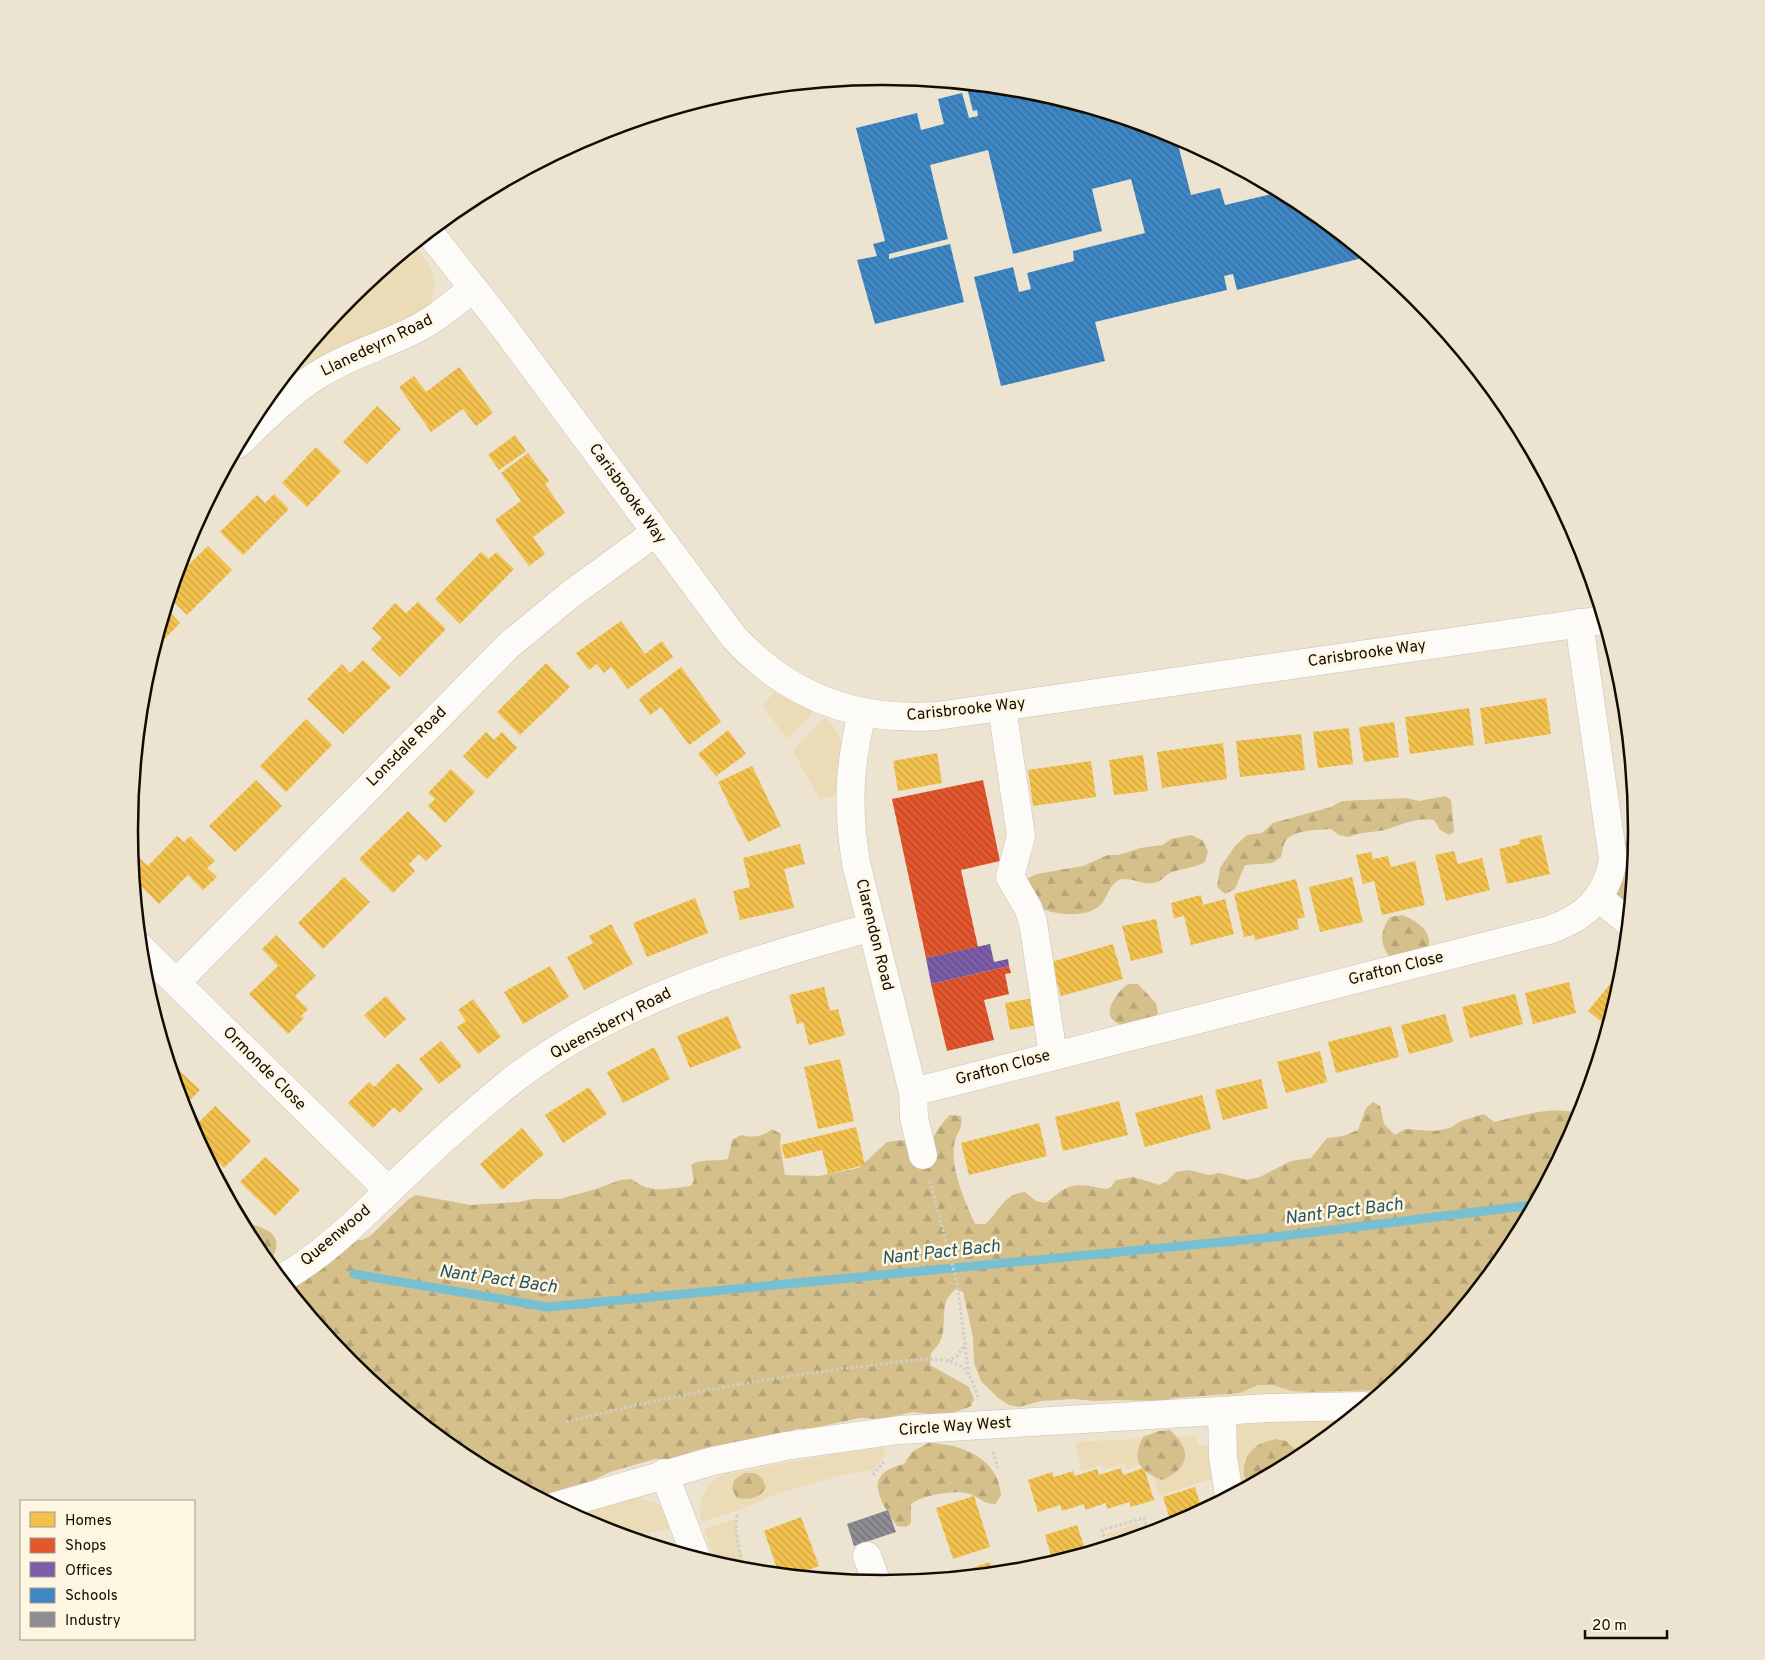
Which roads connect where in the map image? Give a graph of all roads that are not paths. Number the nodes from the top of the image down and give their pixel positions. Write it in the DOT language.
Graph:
graph roads {
  1 [pos="433,237"];
  2 [pos="473,288"];
  3 [pos="257,426"];
  4 [pos="656,532"];
  5 [pos="1591,621"];
  6 [pos="1002,708"];
  7 [pos="862,713"];
  8 [pos="1598,897"];
  9 [pos="1622,917"];
  10 [pos="872,927"];
  11 [pos="149,956"];
  12 [pos="176,982"];
  13 [pos="1054,1055"];
  14 [pos="913,1092"];
  15 [pos="922,1155"];
  16 [pos="389,1191"];
  17 [pos="285,1276"];
  18 [pos="1354,1406"];
  19 [pos="1222,1411"];
  20 [pos="664,1473"];
  21 [pos="1228,1489"];
  22 [pos="565,1503"];
  23 [pos="694,1551"];
  24 [pos="867,1556"];
  25 [pos="874,1575"];
  1 -- 2 [label="street, Carisbrooke Way"];
  2 -- 3 [label="street, Llanedeyrn Road"];
  2 -- 4 [label="street, Carisbrooke Way"];
  4 -- 7 [label="street, Carisbrooke Way"];
  4 -- 12 [label="street, Lonsdale Road"];
  5 -- 6 [label="street, Carisbrooke Way"];
  5 -- 8 [label="street, Grafton Close"];
  6 -- 7 [label="street, Carisbrooke Way"];
  6 -- 13 [label="street"];
  7 -- 10 [label="street, Clarendon Road"];
  8 -- 9 [label="street"];
  8 -- 13 [label="street, Grafton Close"];
  10 -- 14 [label="street, Clarendon Road"];
  10 -- 16 [label="street, Queensberry Road"];
  11 -- 12 [label="street, Ormonde Close"];
  12 -- 16 [label="street, Ormonde Close"];
  13 -- 14 [label="street, Grafton Close"];
  14 -- 15 [label="street, Clarendon Road"];
  16 -- 17 [label="street, Queenwood"];
  18 -- 19 [label="street, Circle Way West"];
  19 -- 20 [label="street, Circle Way West"];
  19 -- 21 [label="street"];
  20 -- 22 [label="street, Circle Way West"];
  20 -- 23 [label="street"];
  24 -- 25 [label="street"];
}
